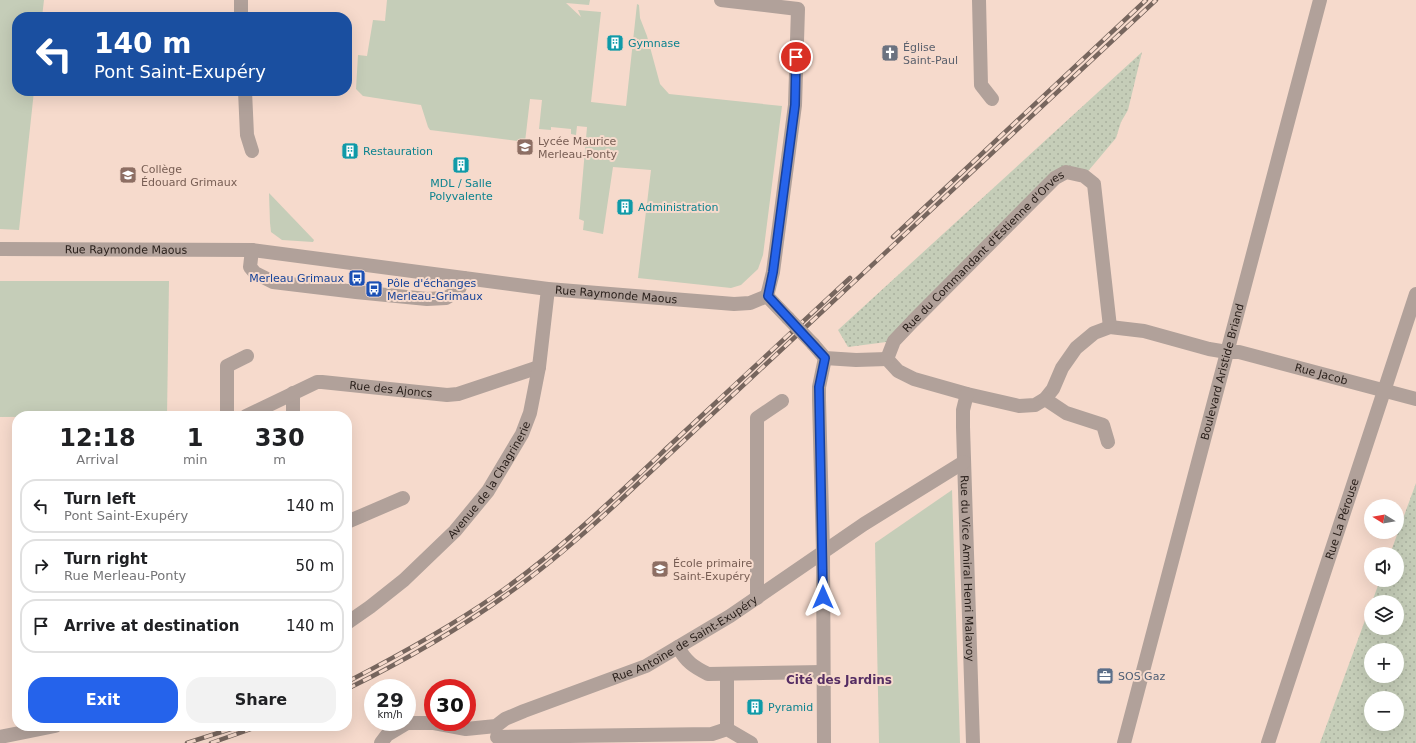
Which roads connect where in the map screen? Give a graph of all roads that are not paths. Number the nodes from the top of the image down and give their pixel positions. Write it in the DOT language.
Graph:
graph roads {
  1 [pos="240,0"];
  2 [pos="721,0"];
  3 [pos="979,0"];
  4 [pos="1320,0"];
  5 [pos="241,12"];
  6 [pos="245,96"];
  7 [pos="992,99"];
  8 [pos="252,151"];
  9 [pos="0,249"];
  10 [pos="252,250"];
  11 [pos="464,278"];
  12 [pos="548,289"];
  13 [pos="1416,294"];
  14 [pos="768,296"];
  15 [pos="1110,327"];
  16 [pos="1227,352"];
  17 [pos="247,356"];
  18 [pos="825,358"];
  19 [pos="887,359"];
  20 [pos="539,367"];
  21 [pos="1384,390"];
  22 [pos="293,393"];
  23 [pos="966,394"];
  24 [pos="1045,399"];
  25 [pos="1416,399"];
  26 [pos="782,401"];
  27 [pos="227,411"];
  28 [pos="256,411"];
  29 [pos="293,411"];
  30 [pos="1108,442"];
  31 [pos="964,462"];
  32 [pos="403,498"];
  33 [pos="352,520"];
  34 [pos="823,552"];
  35 [pos="757,598"];
  36 [pos="352,620"];
  37 [pos="678,647"];
  38 [pos="823,672"];
  39 [pos="727,674"];
  40 [pos="727,729"];
  41 [pos="30,731"];
  42 [pos="496,735"];
  43 [pos="0,737"];
  44 [pos="590,739"];
  45 [pos="381,743"];
  46 [pos="751,743"];
  47 [pos="824,743"];
  48 [pos="972,743"];
  49 [pos="1124,743"];
  50 [pos="1268,743"];
  1 -- 5 [label="street"];
  2 -- 14 [label="street"];
  3 -- 7 [label="street"];
  4 -- 16 [label="street, Boulevard Aristide Briand"];
  6 -- 8 [label="street"];
  9 -- 10 [label="street, Rue Raymonde Maous"];
  10 -- 11 [label="street, Rue Raymonde Maous"];
  10 -- 11 [label="street"];
  11 -- 12 [label="street, Rue Raymonde Maous"];
  12 -- 14 [label="street, Rue Raymonde Maous"];
  12 -- 20 [label="street, Avenue de la Chagrinerie"];
  13 -- 21 [label="street, Rue La Pérouse"];
  14 -- 18 [label="street, bridge"];
  15 -- 16 [label="street, Rue Jacob"];
  15 -- 19 [label="street, Rue du Commandant d'Estienne d'Orves"];
  15 -- 24 [label="street"];
  16 -- 21 [label="street, Rue Jacob"];
  16 -- 49 [label="street, Boulevard Aristide Briand"];
  17 -- 27 [label="street"];
  18 -- 19 [label="street"];
  18 -- 34 [label="street"];
  19 -- 23 [label="street"];
  20 -- 22 [label="street, Rue des Ajoncs"];
  20 -- 36 [label="street, Avenue de la Chagrinerie"];
  21 -- 25 [label="street, Rue Jacob"];
  21 -- 50 [label="street, Rue La Pérouse"];
  22 -- 28 [label="street, Rue des Ajoncs"];
  22 -- 29 [label="street"];
  23 -- 24 [label="street"];
  23 -- 31 [label="street, Rue du Vice Amiral Henri Malavoy"];
  24 -- 30 [label="street"];
  26 -- 35 [label="street"];
  31 -- 34 [label="street, Rue Antoine de Saint-Exupéry"];
  31 -- 48 [label="street, Rue du Vice Amiral Henri Malavoy"];
  32 -- 33 [label="street"];
  34 -- 35 [label="street, Rue Antoine de Saint-Exupéry"];
  34 -- 38 [label="street"];
  35 -- 37 [label="street, Rue Antoine de Saint-Exupéry"];
  37 -- 39 [label="street"];
  37 -- 42 [label="street, Rue Antoine de Saint-Exupéry"];
  38 -- 39 [label="street"];
  38 -- 47 [label="street"];
  39 -- 40 [label="street"];
  40 -- 44 [label="street"];
  40 -- 46 [label="street"];
  41 -- 43 [label="street"];
  42 -- 44 [label="street"];
  42 -- 45 [label="street, Rue Antoine de Saint-Exupéry"];
}
